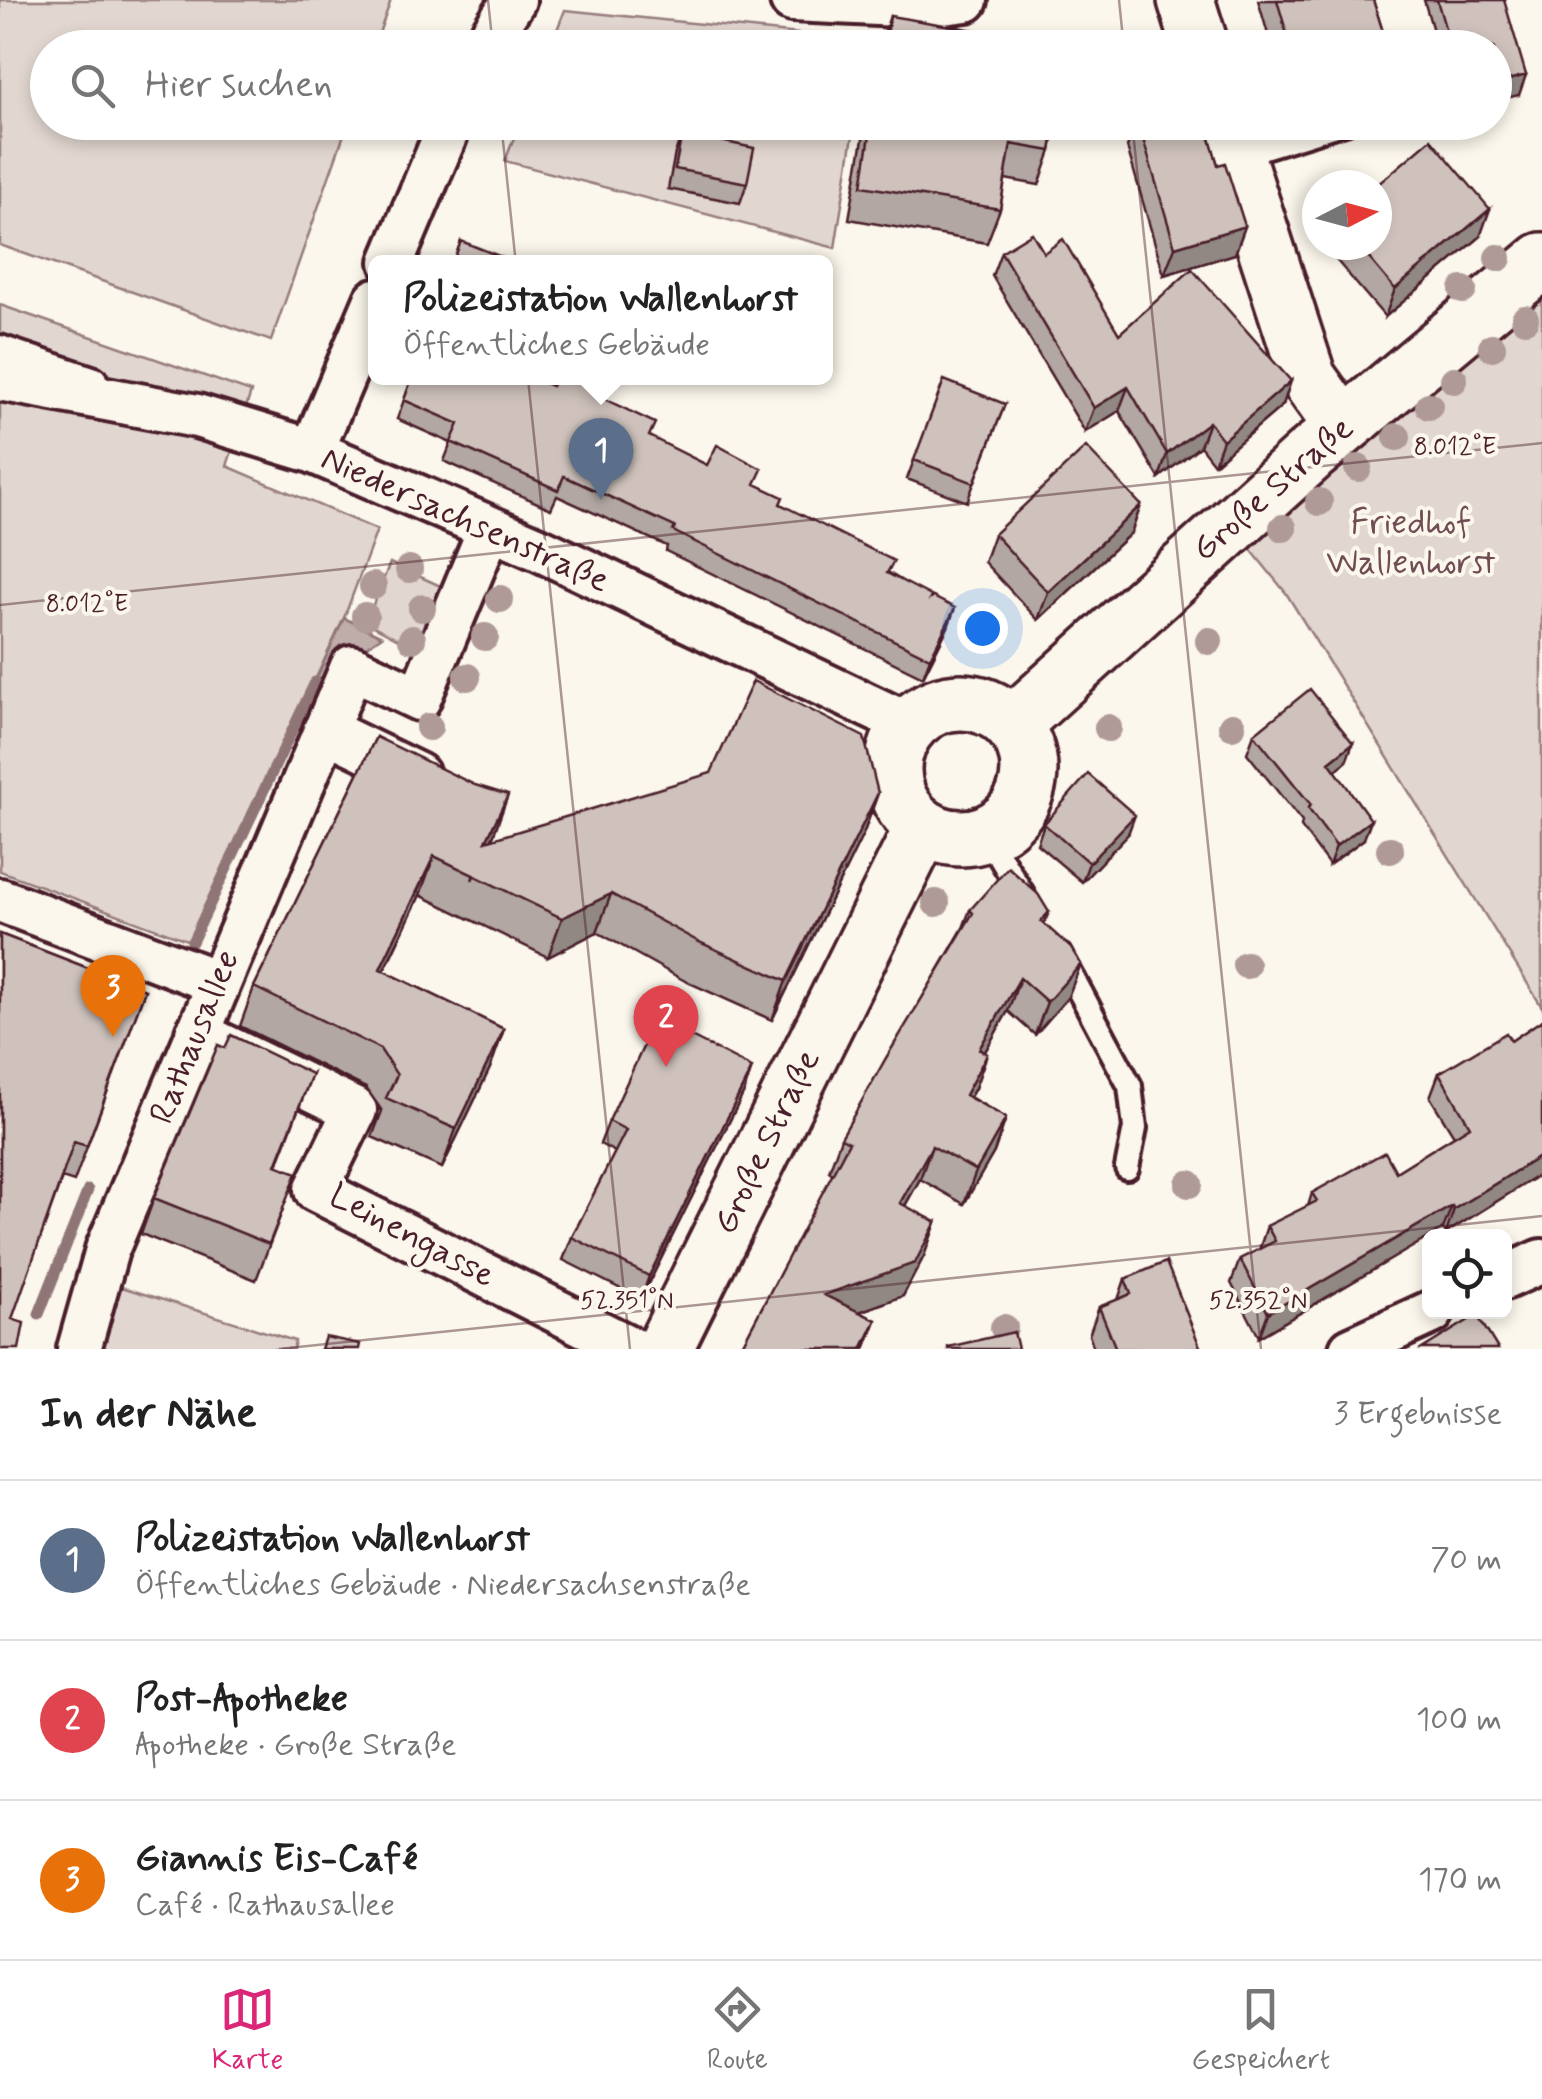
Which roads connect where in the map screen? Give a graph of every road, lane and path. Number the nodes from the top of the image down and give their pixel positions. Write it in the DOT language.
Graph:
graph roads {
  1 [pos="514,0"];
  2 [pos="792,0"];
  3 [pos="966,0"];
  4 [pos="1186,0"];
  5 [pos="495,30"];
  6 [pos="1195,30"];
  7 [pos="443,140"];
  8 [pos="1230,140"];
  9 [pos="395,255"];
  10 [pos="1542,262"];
  11 [pos="368,319"];
  12 [pos="0,347"];
  13 [pos="0,379"];
  14 [pos="1342,427"];
  15 [pos="312,451"];
  16 [pos="490,528"];
  17 [pos="1012,724"];
  18 [pos="909,725"];
  19 [pos="324,730"];
  20 [pos="455,794"];
  21 [pos="923,828"];
  22 [pos="986,834"];
  23 [pos="0,900"];
  24 [pos="217,982"];
  25 [pos="198,1033"];
  26 [pos="1127,1168"];
  27 [pos="1542,1261"];
  28 [pos="1512,1274"];
  29 [pos="1422,1317"];
  30 [pos="79,1349"];
  31 [pos="632,1349"];
  32 [pos="664,1349"];
  33 [pos="1351,1349"];
  1 -- 5 [label="street"];
  2 -- 3 [label="street"];
  4 -- 6 [label="street"];
  7 -- 9 [label="street"];
  8 -- 14 [label="street"];
  10 -- 14 [label="street, Große Straße"];
  11 -- 15 [label="street"];
  12 -- 15 [label="lane"];
  13 -- 15 [label="street, Niedersachsenstraße"];
  14 -- 17 [label="street, Große Straße"];
  15 -- 16 [label="street, Niedersachsenstraße"];
  16 -- 18 [label="street, Niedersachsenstraße"];
  16 -- 19 [label="street, Rathausallee"];
  17 -- 18 [label="street"];
  17 -- 22 [label="street"];
  18 -- 21 [label="street"];
  19 -- 20 [label="street"];
  19 -- 24 [label="street, Rathausallee"];
  21 -- 22 [label="street"];
  21 -- 32 [label="street, Große Straße"];
  22 -- 26 [label="lane"];
  23 -- 24 [label="street"];
  24 -- 25 [label="street, Rathausallee"];
  25 -- 30 [label="street, Rathausallee"];
  25 -- 31 [label="street, Leinengasse"];
  27 -- 28 [label="street"];
  29 -- 33 [label="street"];
}
